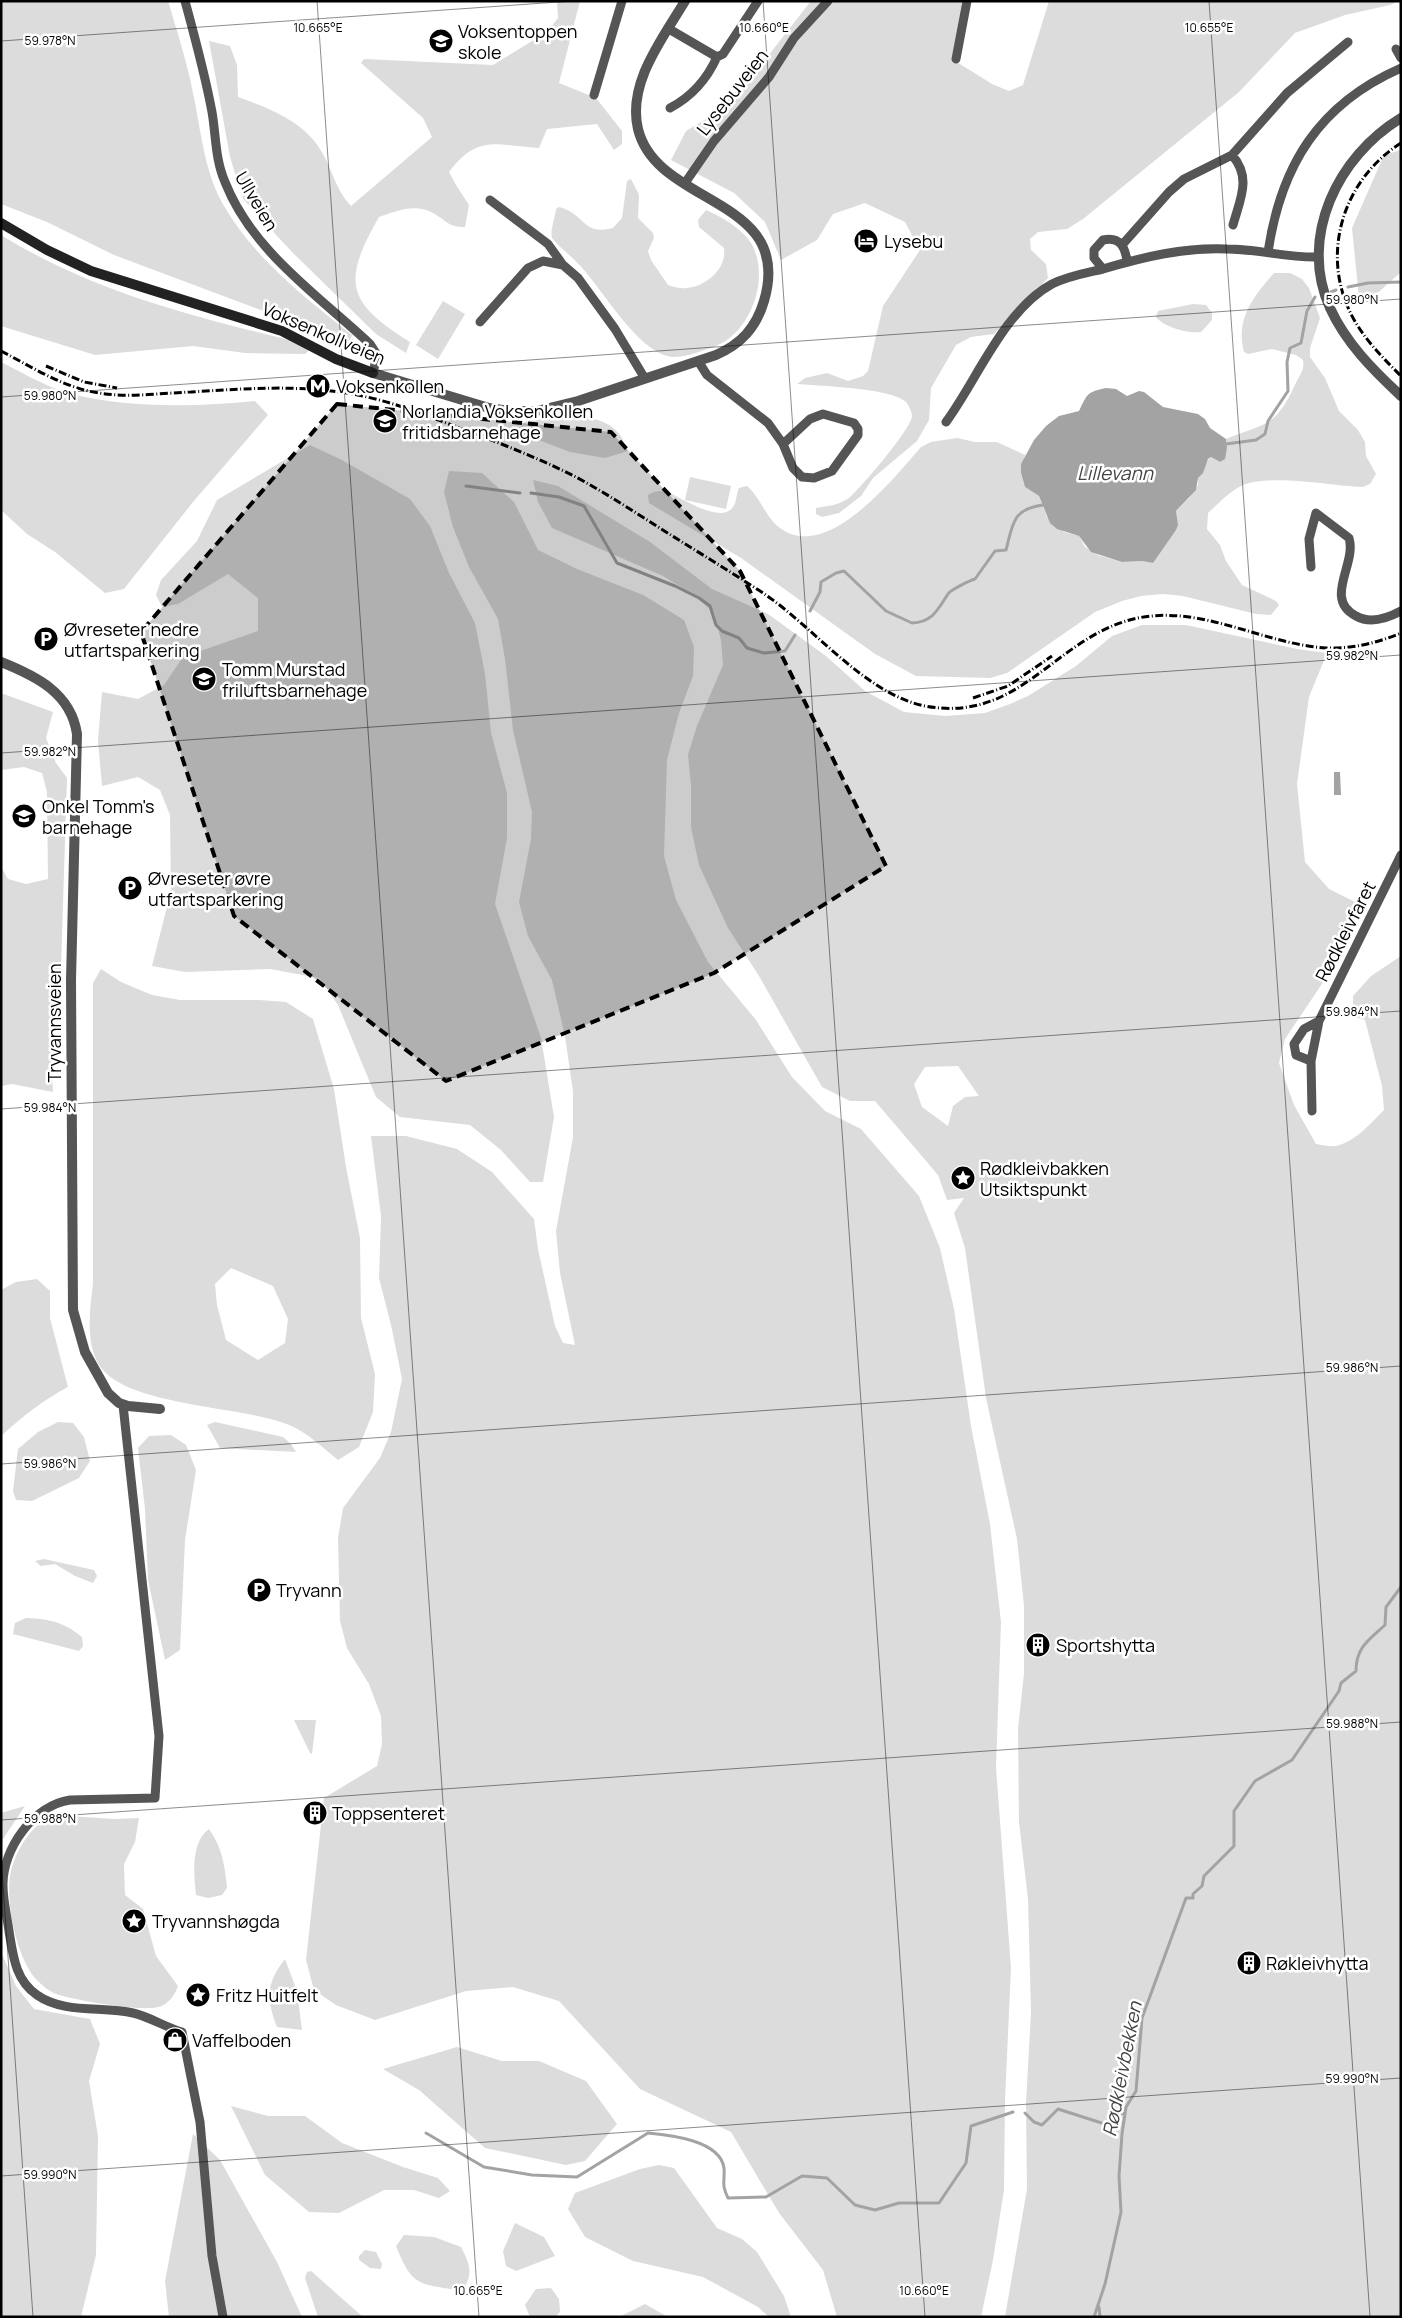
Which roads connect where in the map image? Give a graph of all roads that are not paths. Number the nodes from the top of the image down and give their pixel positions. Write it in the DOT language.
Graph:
graph roads {
  1 [pos="185,1"];
  2 [pos="622,1"];
  3 [pos="685,1"];
  4 [pos="758,1"];
  5 [pos="828,1"];
  6 [pos="967,1"];
  7 [pos="669,29"];
  8 [pos="1348,42"];
  9 [pos="1396,49"];
  10 [pos="717,57"];
  11 [pos="1401,58"];
  12 [pos="956,60"];
  13 [pos="1401,68"];
  14 [pos="594,96"];
  15 [pos="670,108"];
  16 [pos="1401,118"];
  17 [pos="1232,155"];
  18 [pos="685,183"];
  19 [pos="490,200"];
  20 [pos="1,223"];
  21 [pos="1233,225"];
  22 [pos="1122,245"];
  23 [pos="1268,252"];
  24 [pos="1318,257"];
  25 [pos="1126,261"];
  26 [pos="563,265"];
  27 [pos="1103,269"];
  28 [pos="480,322"];
  29 [pos="698,361"];
  30 [pos="374,373"];
  31 [pos="644,377"];
  32 [pos="1401,396"];
  33 [pos="946,422"];
  34 [pos="783,444"];
  35 [pos="1311,566"];
  36 [pos="1401,611"];
  37 [pos="1,662"];
  38 [pos="1401,855"];
  39 [pos="1319,1021"];
  40 [pos="1311,1061"];
  41 [pos="1312,1111"];
  42 [pos="123,1405"];
  43 [pos="160,1408"];
  44 [pos="223,2317"];
  1 -- 30 [label="street, Ullveien"];
  2 -- 14 [label="street"];
  3 -- 7 [label="street, Voksenkollveien"];
  4 -- 10 [label="street"];
  5 -- 18 [label="street, Lysebuveien"];
  6 -- 12 [label="street"];
  7 -- 10 [label="street"];
  7 -- 18 [label="street, Voksenkollveien"];
  8 -- 17 [label="street"];
  9 -- 11 [label="street"];
  10 -- 15 [label="street"];
  13 -- 23 [label="street"];
  16 -- 24 [label="street"];
  17 -- 21 [label="street"];
  17 -- 22 [label="street"];
  18 -- 29 [label="street, Voksenkollveien"];
  19 -- 26 [label="street"];
  20 -- 30 [label="main road, Voksenkollveien"];
  22 -- 25 [label="street"];
  22 -- 27 [label="street"];
  23 -- 24 [label="street"];
  23 -- 25 [label="street"];
  24 -- 32 [label="street"];
  25 -- 27 [label="street"];
  26 -- 28 [label="street"];
  26 -- 31 [label="street"];
  27 -- 33 [label="street"];
  29 -- 31 [label="street, Voksenkollveien"];
  29 -- 34 [label="street"];
  30 -- 31 [label="street, Voksenkollveien"];
  34 -- 34 [label="street"];
  35 -- 36 [label="street"];
  37 -- 42 [label="street, Tryvannsveien"];
  38 -- 39 [label="street, Rødkleivfaret"];
  39 -- 40 [label="street, Rødkleivfaret"];
  39 -- 40 [label="street, Rødkleivfaret"];
  40 -- 41 [label="street, Rødkleivfaret"];
  42 -- 43 [label="street"];
  42 -- 44 [label="street"];
}
